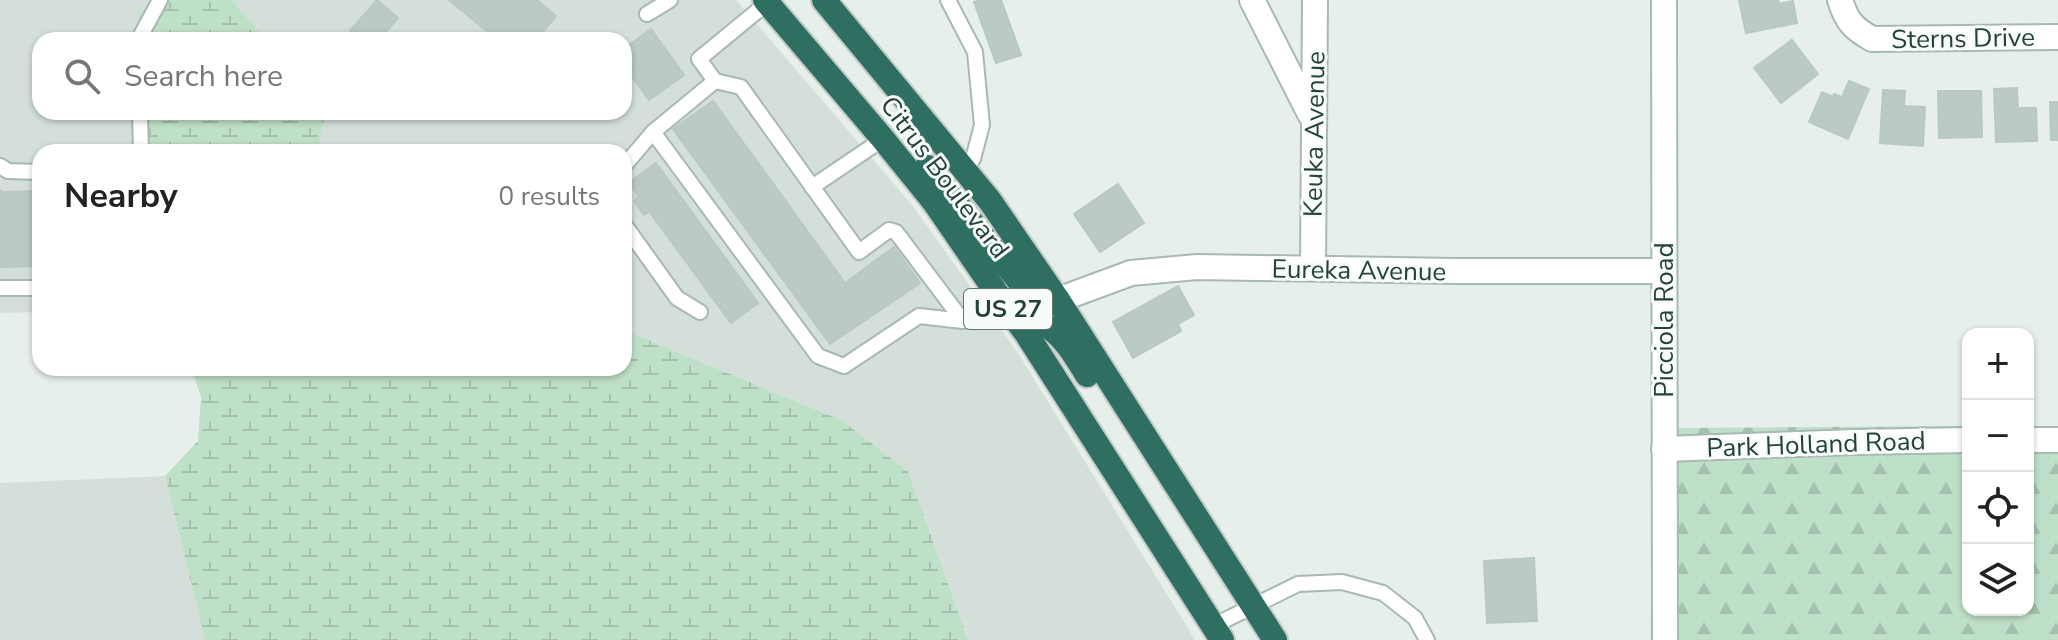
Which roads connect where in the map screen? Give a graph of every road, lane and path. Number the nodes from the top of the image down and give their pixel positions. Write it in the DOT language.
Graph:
graph roads {
  1 [pos="160,0"];
  2 [pos="670,0"];
  3 [pos="824,0"];
  4 [pos="948,0"];
  5 [pos="1252,0"];
  6 [pos="1315,0"];
  7 [pos="1664,0"];
  8 [pos="1840,0"];
  9 [pos="766,1"];
  10 [pos="647,14"];
  11 [pos="143,32"];
  12 [pos="2058,37"];
  13 [pos="715,81"];
  14 [pos="848,97"];
  15 [pos="1313,119"];
  16 [pos="140,120"];
  17 [pos="653,132"];
  18 [pos="883,139"];
  19 [pos="141,144"];
  20 [pos="632,157"];
  21 [pos="0,166"];
  22 [pos="964,168"];
  23 [pos="32,172"];
  24 [pos="812,187"];
  25 [pos="632,235"];
  26 [pos="1313,268"];
  27 [pos="1664,271"];
  28 [pos="0,288"];
  29 [pos="32,288"];
  30 [pos="1058,300"];
  31 [pos="1007,308"];
  32 [pos="700,312"];
  33 [pos="963,321"];
  34 [pos="1962,440"];
  35 [pos="2034,440"];
  36 [pos="2058,440"];
  37 [pos="1664,449"];
  38 [pos="1203,526"];
  39 [pos="1254,606"];
  40 [pos="1218,633"];
  41 [pos="1275,640"];
  42 [pos="1427,640"];
  43 [pos="1665,640"];
  1 -- 11 [label="lane"];
  2 -- 10 [label="lane"];
  3 -- 22 [label="highway, Citrus Boulevard / US 27"];
  4 -- 22 [label="lane"];
  5 -- 15 [label="street"];
  6 -- 15 [label="street, Keuka Avenue"];
  7 -- 27 [label="street, Picciola Road"];
  8 -- 12 [label="street, Sterns Drive"];
  9 -- 13 [label="lane"];
  9 -- 14 [label="highway, Citrus Boulevard / US 27"];
  13 -- 17 [label="lane"];
  13 -- 24 [label="lane"];
  14 -- 18 [label="highway, Citrus Boulevard / US 27"];
  14 -- 30 [label="highway"];
  15 -- 26 [label="street, Keuka Avenue"];
  16 -- 19 [label="lane"];
  17 -- 20 [label="lane"];
  17 -- 33 [label="lane"];
  18 -- 24 [label="lane"];
  18 -- 31 [label="highway, Citrus Boulevard / US 27"];
  21 -- 23 [label="lane"];
  22 -- 30 [label="highway, Citrus Boulevard / US 27"];
  24 -- 33 [label="lane"];
  25 -- 32 [label="lane"];
  26 -- 27 [label="street, Eureka Avenue"];
  26 -- 30 [label="street, Eureka Avenue"];
  27 -- 37 [label="street, Picciola Road"];
  28 -- 29 [label="lane"];
  30 -- 38 [label="highway, Citrus Boulevard / US 27"];
  31 -- 33 [label="lane"];
  31 -- 38 [label="highway"];
  31 -- 40 [label="highway, Citrus Boulevard / US 27"];
  34 -- 37 [label="street, Park Holland Road"];
  35 -- 36 [label="street"];
  37 -- 43 [label="street, Picciola Road"];
  38 -- 39 [label="highway, Citrus Boulevard / US 27"];
  39 -- 40 [label="lane"];
  39 -- 41 [label="highway, Citrus Boulevard / US 27"];
  39 -- 42 [label="lane"];
}
